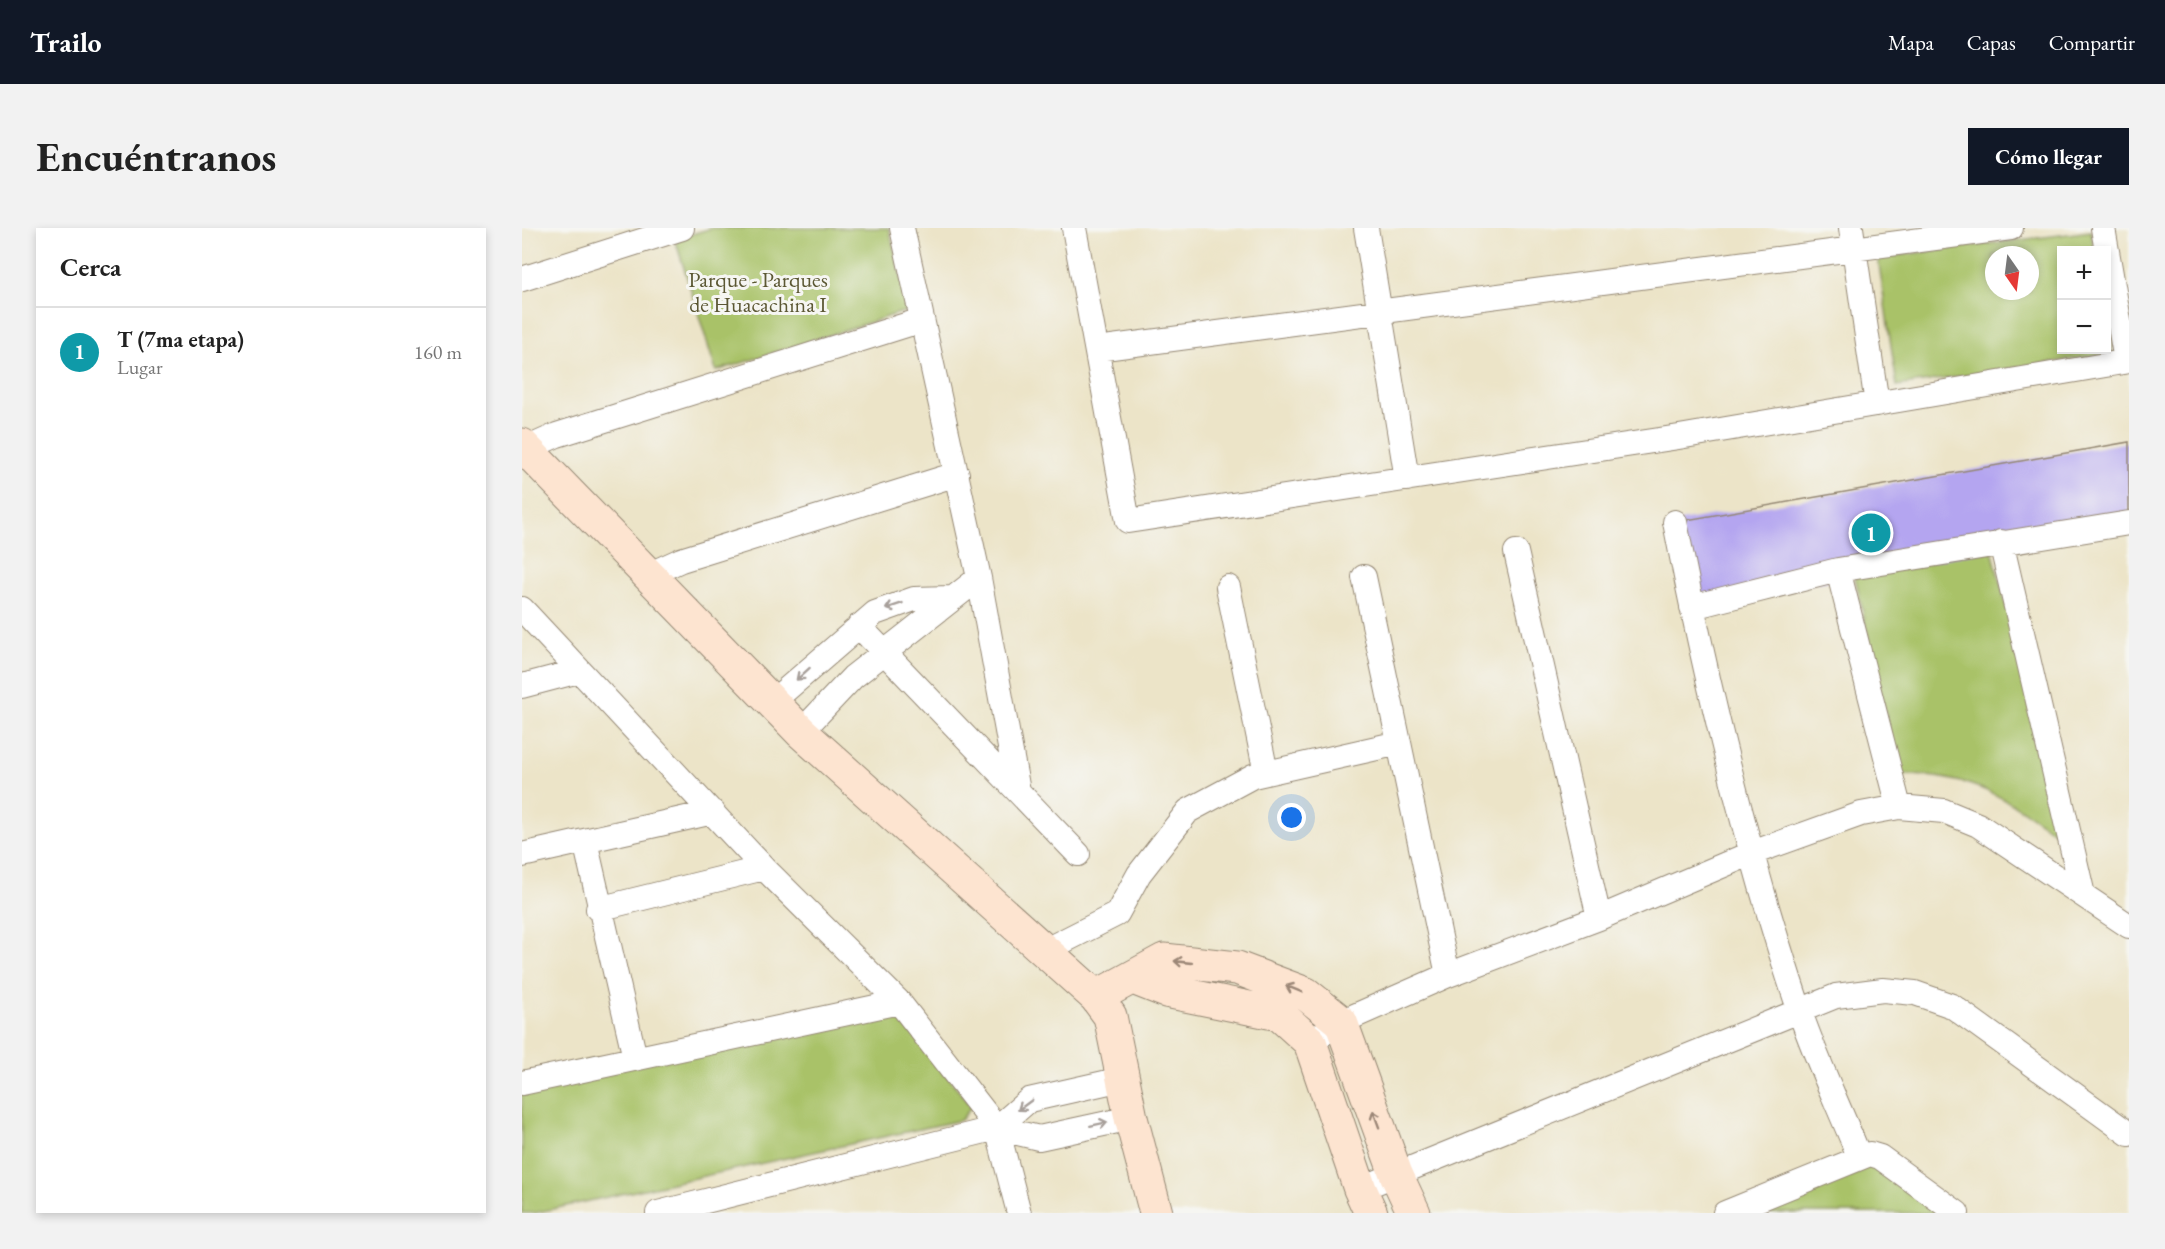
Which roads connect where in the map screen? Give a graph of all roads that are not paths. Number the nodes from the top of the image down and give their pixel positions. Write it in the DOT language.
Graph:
graph roads {
  1 [pos="682,228"];
  2 [pos="902,228"];
  3 [pos="1074,228"];
  4 [pos="1366,228"];
  5 [pos="2011,228"];
  6 [pos="2103,228"];
  7 [pos="1853,238"];
  8 [pos="522,279"];
  9 [pos="1380,311"];
  10 [pos="922,320"];
  11 [pos="1097,349"];
  12 [pos="2128,361"];
  13 [pos="1877,404"];
  14 [pos="524,447"];
  15 [pos="957,474"];
  16 [pos="1407,479"];
  17 [pos="1675,522"];
  18 [pos="2129,523"];
  19 [pos="2001,542"];
  20 [pos="1516,552"];
  21 [pos="1838,570"];
  22 [pos="648,575"];
  23 [pos="1364,577"];
  24 [pos="979,578"];
  25 [pos="1228,587"];
  26 [pos="951,598"];
  27 [pos="1692,607"];
  28 [pos="522,609"];
  29 [pos="859,626"];
  30 [pos="883,652"];
  31 [pos="579,671"];
  32 [pos="522,686"];
  33 [pos="772,702"];
  34 [pos="801,732"];
  35 [pos="1399,743"];
  36 [pos="1266,772"];
  37 [pos="1018,791"];
  38 [pos="1899,807"];
  39 [pos="713,812"];
  40 [pos="585,841"];
  41 [pos="1752,853"];
  42 [pos="1078,854"];
  43 [pos="522,855"];
  44 [pos="764,868"];
  45 [pos="2083,894"];
  46 [pos="598,909"];
  47 [pos="1599,918"];
  48 [pos="2129,926"];
  49 [pos="1044,951"];
  50 [pos="1448,975"];
  51 [pos="1133,978"];
  52 [pos="1096,996"];
  53 [pos="899,1002"];
  54 [pos="1799,1010"];
  55 [pos="1341,1022"];
  56 [pos="1310,1042"];
  57 [pos="635,1058"];
  58 [pos="1122,1079"];
  59 [pos="522,1083"];
  60 [pos="1131,1118"];
  61 [pos="997,1128"];
  62 [pos="2129,1134"];
  63 [pos="1859,1156"];
  64 [pos="1396,1174"];
  65 [pos="1365,1201"];
  66 [pos="658,1213"];
  67 [pos="1019,1213"];
  68 [pos="1156,1213"];
  69 [pos="1414,1213"];
  70 [pos="1725,1213"];
  71 [pos="1957,1213"];
  1 -- 8 [label="street"];
  2 -- 10 [label="street"];
  3 -- 11 [label="street"];
  4 -- 9 [label="street"];
  5 -- 7 [label="street"];
  6 -- 12 [label="street"];
  7 -- 9 [label="street"];
  7 -- 13 [label="street"];
  9 -- 11 [label="street"];
  9 -- 16 [label="street"];
  10 -- 14 [label="street"];
  10 -- 15 [label="street"];
  11 -- 16 [label="street"];
  12 -- 13 [label="street"];
  13 -- 16 [label="street"];
  14 -- 22 [label="street"];
  15 -- 22 [label="street"];
  15 -- 24 [label="street"];
  17 -- 27 [label="street"];
  18 -- 19 [label="street"];
  19 -- 21 [label="street"];
  19 -- 45 [label="street"];
  20 -- 47 [label="street"];
  21 -- 27 [label="street"];
  21 -- 38 [label="street"];
  22 -- 33 [label="street"];
  23 -- 35 [label="street"];
  24 -- 26 [label="street"];
  24 -- 37 [label="street"];
  25 -- 36 [label="street"];
  26 -- 29 [label="street, one-way"];
  26 -- 30 [label="street"];
  27 -- 41 [label="street"];
  28 -- 31 [label="street"];
  29 -- 30 [label="street"];
  29 -- 33 [label="street, one-way"];
  30 -- 34 [label="street"];
  30 -- 37 [label="street"];
  31 -- 32 [label="street"];
  31 -- 39 [label="street"];
  33 -- 34 [label="street"];
  34 -- 49 [label="street"];
  35 -- 36 [label="street"];
  35 -- 50 [label="street"];
  36 -- 49 [label="street"];
  37 -- 42 [label="street"];
  38 -- 41 [label="street"];
  38 -- 45 [label="street"];
  39 -- 40 [label="street"];
  39 -- 44 [label="street"];
  40 -- 43 [label="street"];
  40 -- 46 [label="street"];
  41 -- 47 [label="street"];
  41 -- 54 [label="street"];
  44 -- 46 [label="street"];
  44 -- 53 [label="street"];
  45 -- 48 [label="street"];
  46 -- 57 [label="street"];
  47 -- 50 [label="street"];
  49 -- 52 [label="street"];
  50 -- 55 [label="street"];
  51 -- 52 [label="street"];
  55 -- 51 [label="street, one-way"];
  51 -- 56 [label="street"];
  52 -- 58 [label="street"];
  53 -- 57 [label="street"];
  53 -- 61 [label="street"];
  54 -- 62 [label="street"];
  54 -- 63 [label="street"];
  54 -- 64 [label="street"];
  55 -- 56 [label="street"];
  64 -- 55 [label="street, one-way"];
  56 -- 65 [label="street"];
  57 -- 59 [label="street"];
  58 -- 60 [label="street"];
  58 -- 61 [label="street, one-way"];
  61 -- 60 [label="street, one-way"];
  60 -- 68 [label="street"];
  61 -- 66 [label="street"];
  61 -- 67 [label="street"];
  63 -- 70 [label="street"];
  63 -- 71 [label="street"];
  64 -- 65 [label="street"];
  64 -- 69 [label="street"];
}
